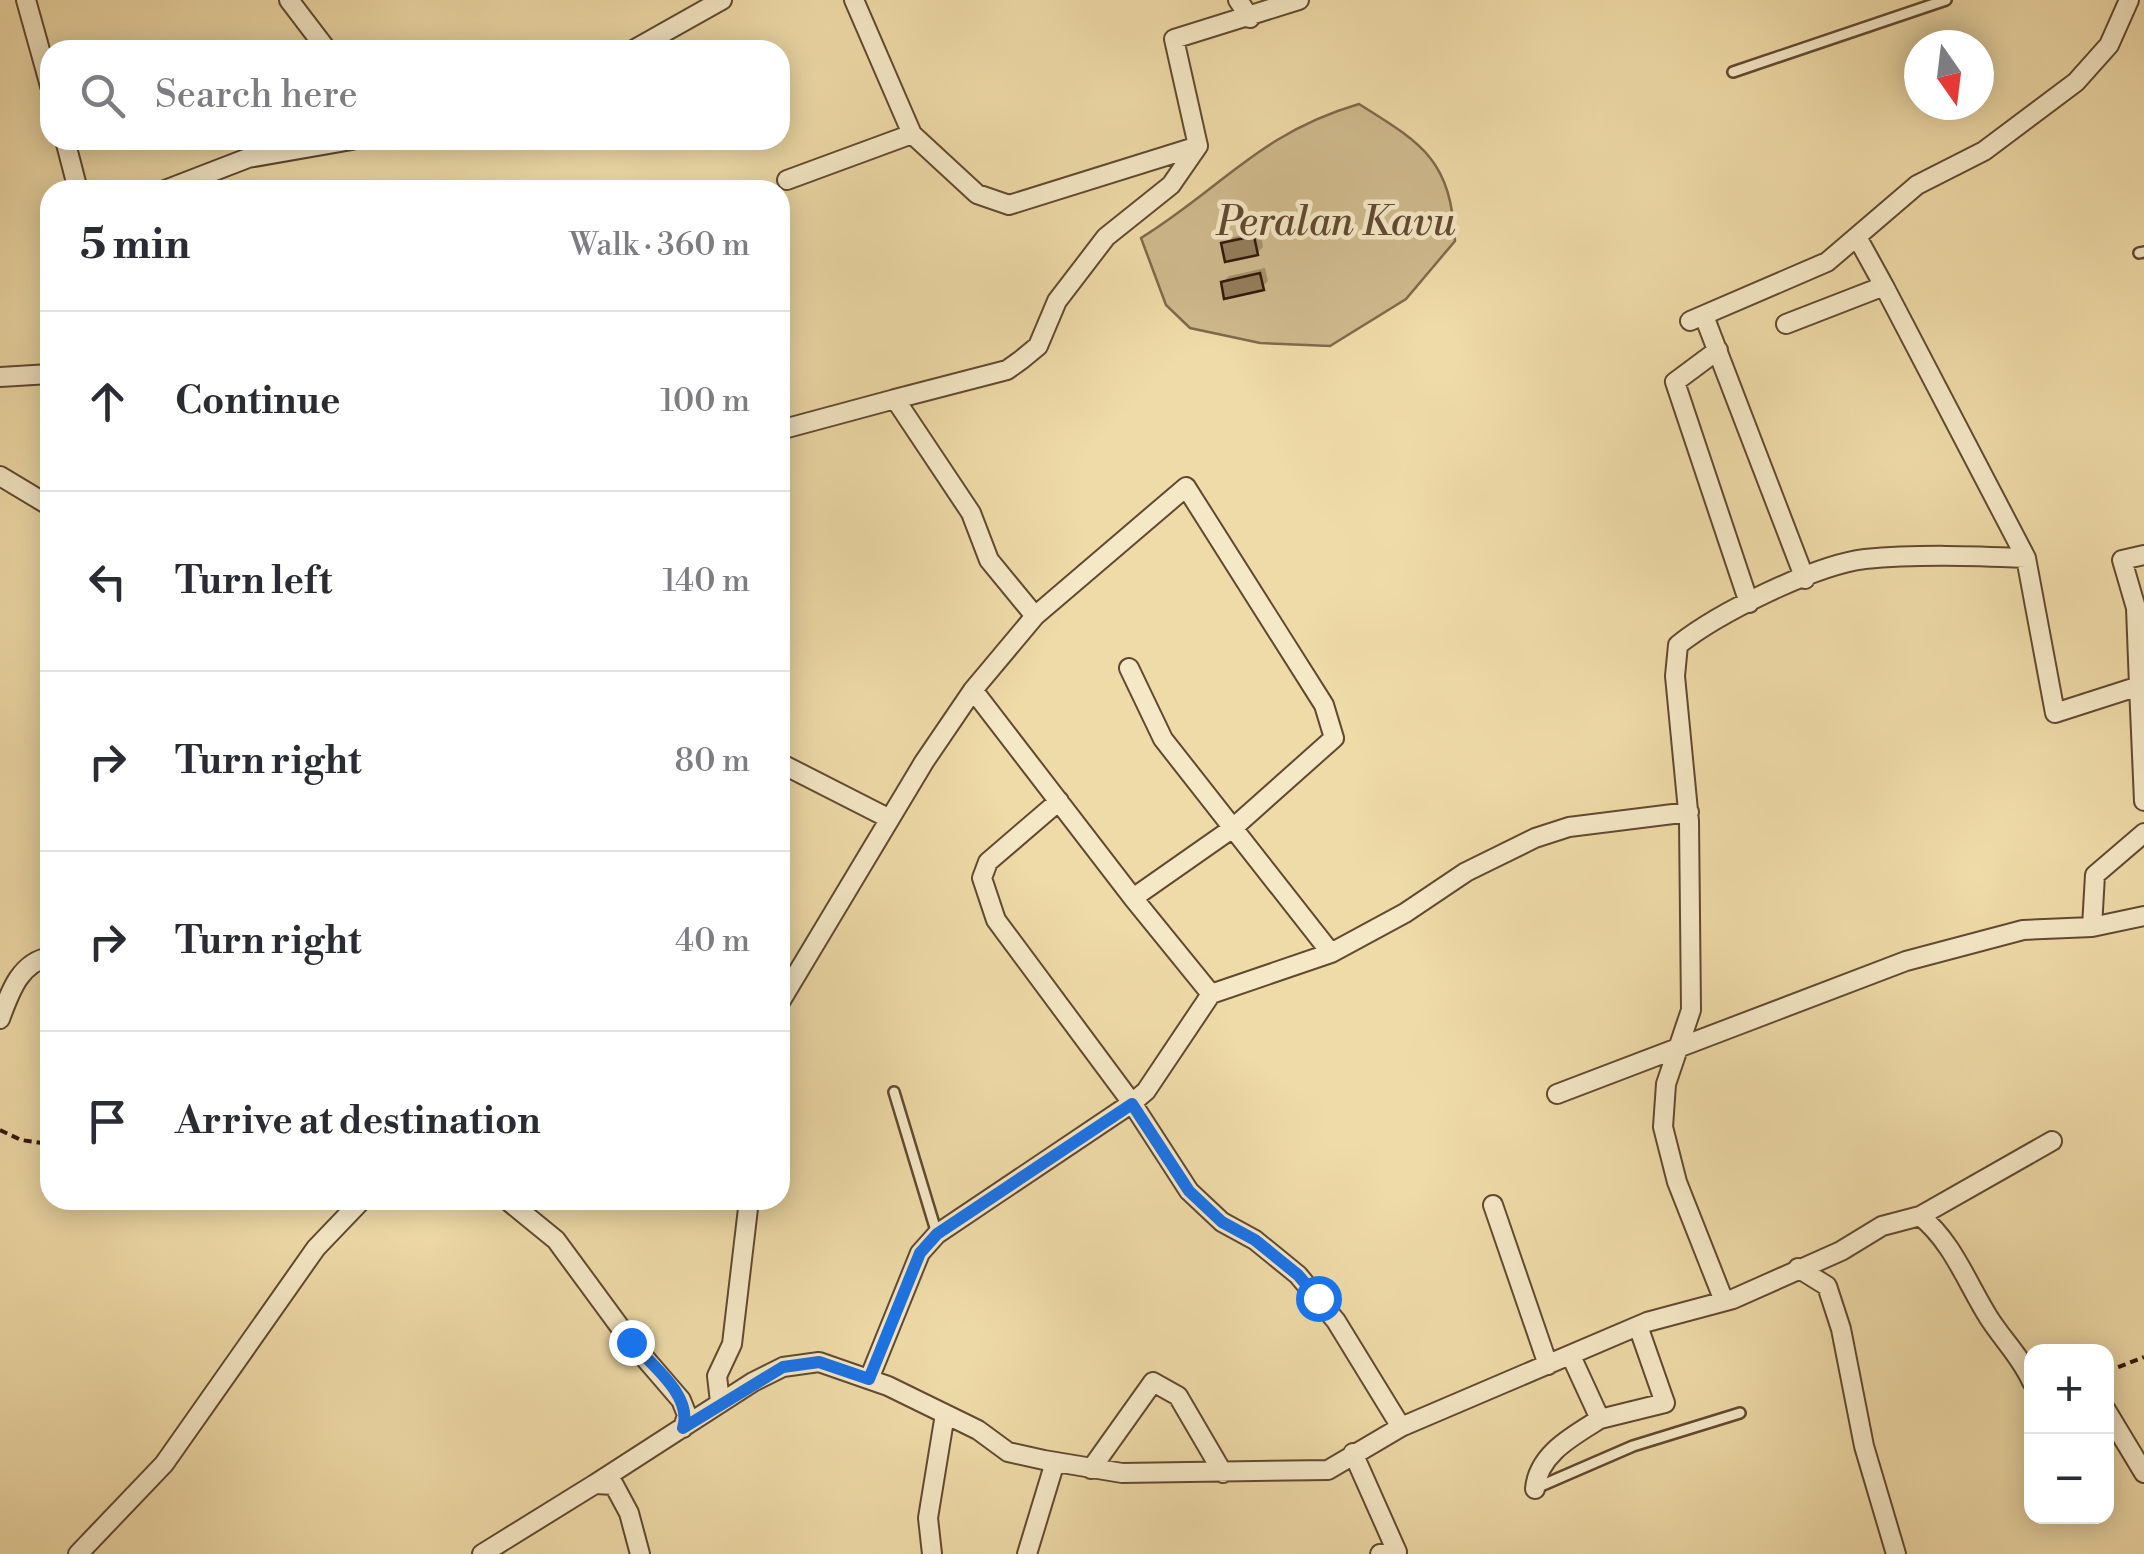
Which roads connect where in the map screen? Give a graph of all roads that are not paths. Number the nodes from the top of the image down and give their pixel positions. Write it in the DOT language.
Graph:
graph roads {
  1 [pos="26,0"];
  2 [pos="289,0"];
  3 [pos="722,0"];
  4 [pos="854,0"];
  5 [pos="1238,0"];
  6 [pos="1299,0"];
  7 [pos="1946,0"];
  8 [pos="2130,0"];
  9 [pos="1250,18"];
  10 [pos="319,40"];
  11 [pos="651,40"];
  12 [pos="40,50"];
  13 [pos="1734,72"];
  14 [pos="912,134"];
  15 [pos="1198,146"];
  16 [pos="68,150"];
  17 [pos="294,150"];
  18 [pos="75,180"];
  19 [pos="190,180"];
  20 [pos="786,180"];
  21 [pos="1857,236"];
  22 [pos="1884,286"];
  23 [pos="1786,324"];
  24 [pos="1718,350"];
  25 [pos="40,375"];
  26 [pos="0,378"];
  27 [pos="895,399"];
  28 [pos="790,427"];
  29 [pos="0,476"];
  30 [pos="40,500"];
  31 [pos="2144,555"];
  32 [pos="2026,558"];
  33 [pos="1805,579"];
  34 [pos="1749,603"];
  35 [pos="1035,616"];
  36 [pos="1129,668"];
  37 [pos="2139,686"];
  38 [pos="973,690"];
  39 [pos="790,768"];
  40 [pos="2144,800"];
  41 [pos="1059,801"];
  42 [pos="1689,812"];
  43 [pos="890,819"];
  44 [pos="1233,828"];
  45 [pos="2144,833"];
  46 [pos="1134,898"];
  47 [pos="2144,916"];
  48 [pos="2092,927"];
  49 [pos="1331,953"];
  50 [pos="40,959"];
  51 [pos="790,985"];
  52 [pos="1211,994"];
  53 [pos="0,1018"];
  54 [pos="1679,1044"];
  55 [pos="894,1092"];
  56 [pos="1557,1094"];
  57 [pos="1132,1104"];
  58 [pos="2052,1142"];
  59 [pos="1493,1205"];
  60 [pos="352,1210"];
  61 [pos="519,1210"];
  62 [pos="748,1210"];
  63 [pos="1920,1216"];
  64 [pos="937,1234"];
  65 [pos="1798,1268"];
  66 [pos="1724,1300"];
  67 [pos="1638,1326"];
  68 [pos="1571,1356"];
  69 [pos="2024,1364"];
  70 [pos="1548,1365"];
  71 [pos="869,1379"];
  72 [pos="720,1402"];
  73 [pos="1740,1413"];
  74 [pos="945,1414"];
  75 [pos="1600,1419"];
  76 [pos="2114,1423"];
  77 [pos="1401,1427"];
  78 [pos="683,1428"];
  79 [pos="1352,1453"];
  80 [pos="1055,1462"];
  81 [pos="1091,1469"];
  82 [pos="1223,1472"];
  83 [pos="2144,1473"];
  84 [pos="595,1484"];
  85 [pos="1535,1489"];
  86 [pos="78,1554"];
  87 [pos="482,1554"];
  88 [pos="640,1554"];
  89 [pos="932,1554"];
  90 [pos="1027,1554"];
  91 [pos="1380,1554"];
  92 [pos="1896,1554"];
  1 -- 12 [label="street"];
  2 -- 10 [label="street"];
  3 -- 11 [label="street"];
  4 -- 14 [label="street"];
  5 -- 9 [label="street"];
  6 -- 9 [label="street"];
  7 -- 13 [label="lane"];
  8 -- 21 [label="street"];
  9 -- 15 [label="street"];
  14 -- 15 [label="street"];
  14 -- 20 [label="street"];
  15 -- 27 [label="street"];
  16 -- 18 [label="street"];
  17 -- 19 [label="street"];
  21 -- 22 [label="street"];
  21 -- 24 [label="street"];
  22 -- 23 [label="street"];
  22 -- 32 [label="street"];
  24 -- 33 [label="street"];
  24 -- 34 [label="street"];
  25 -- 26 [label="street"];
  27 -- 28 [label="street"];
  27 -- 35 [label="street"];
  29 -- 30 [label="street"];
  31 -- 37 [label="street"];
  32 -- 33 [label="street"];
  32 -- 37 [label="street"];
  33 -- 34 [label="street"];
  34 -- 42 [label="street"];
  35 -- 38 [label="street"];
  35 -- 44 [label="street"];
  36 -- 44 [label="street"];
  37 -- 40 [label="street"];
  38 -- 41 [label="street"];
  38 -- 43 [label="street"];
  39 -- 43 [label="street"];
  41 -- 46 [label="street"];
  41 -- 57 [label="street"];
  42 -- 49 [label="street"];
  42 -- 54 [label="street"];
  43 -- 51 [label="street"];
  44 -- 46 [label="street"];
  44 -- 49 [label="street"];
  45 -- 48 [label="street"];
  46 -- 52 [label="street"];
  47 -- 48 [label="street"];
  48 -- 54 [label="street"];
  49 -- 52 [label="street"];
  50 -- 53 [label="street"];
  52 -- 57 [label="street"];
  54 -- 56 [label="street"];
  54 -- 66 [label="street"];
  55 -- 64 [label="lane"];
  57 -- 64 [label="street"];
  57 -- 77 [label="street"];
  58 -- 63 [label="street"];
  59 -- 70 [label="street"];
  60 -- 86 [label="street"];
  61 -- 78 [label="street"];
  62 -- 72 [label="street"];
  63 -- 65 [label="street"];
  63 -- 69 [label="street"];
  64 -- 71 [label="street"];
  65 -- 66 [label="street"];
  65 -- 92 [label="street"];
  66 -- 67 [label="street"];
  67 -- 68 [label="street"];
  67 -- 75 [label="street"];
  68 -- 70 [label="street"];
  68 -- 75 [label="street"];
  70 -- 77 [label="street"];
  71 -- 72 [label="street"];
  71 -- 74 [label="street"];
  72 -- 78 [label="street"];
  73 -- 85 [label="lane"];
  74 -- 80 [label="street"];
  74 -- 89 [label="street"];
  75 -- 85 [label="street"];
  76 -- 83 [label="street"];
  77 -- 79 [label="street"];
  78 -- 84 [label="street"];
  79 -- 82 [label="street"];
  79 -- 91 [label="street"];
  80 -- 81 [label="street"];
  80 -- 90 [label="street"];
  81 -- 82 [label="street"];
  81 -- 82 [label="street"];
  84 -- 87 [label="street"];
  84 -- 88 [label="street"];
}
